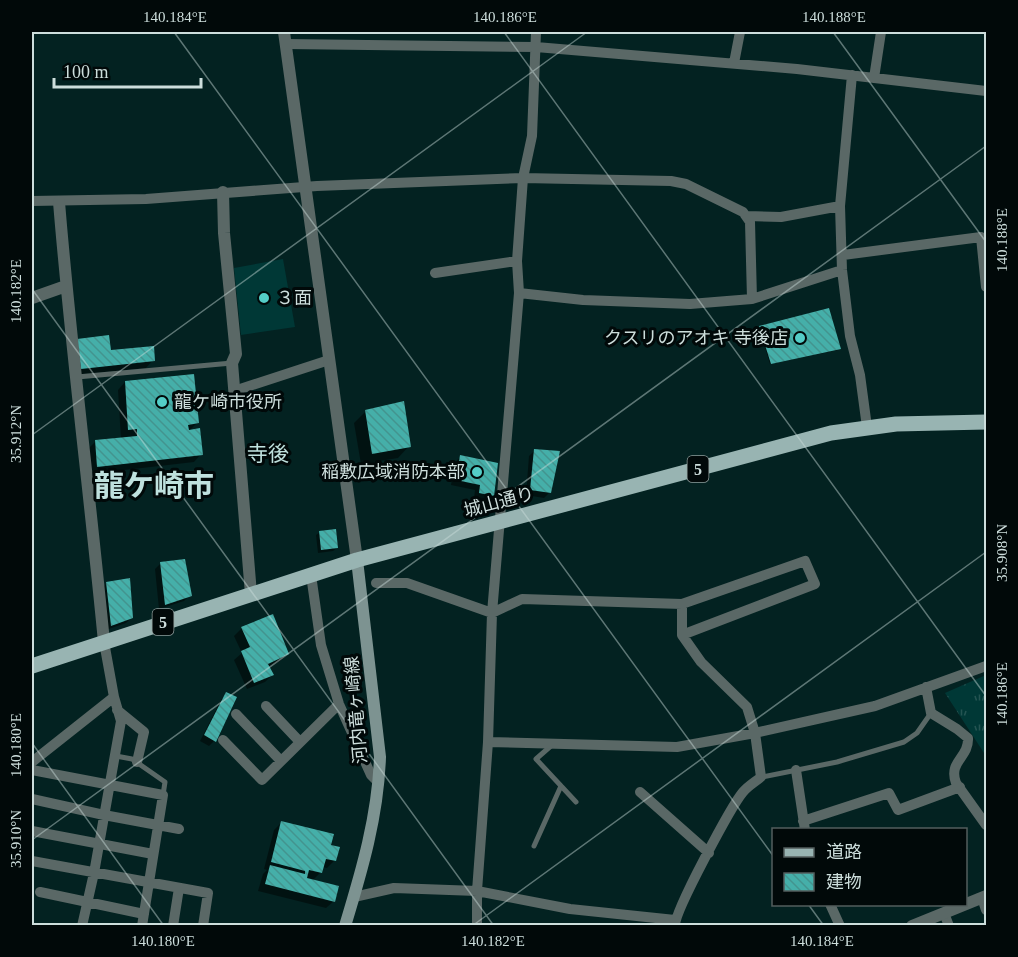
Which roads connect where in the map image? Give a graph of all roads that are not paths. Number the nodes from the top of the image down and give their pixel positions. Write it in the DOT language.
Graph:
graph roads {
  1 [pos="536,32"];
  2 [pos="740,32"];
  3 [pos="881,32"];
  4 [pos="285,38"];
  5 [pos="536,47"];
  6 [pos="734,63"];
  7 [pos="852,75"];
  8 [pos="874,78"];
  9 [pos="987,91"];
  10 [pos="523,178"];
  11 [pos="306,187"];
  12 [pos="223,192"];
  13 [pos="32,201"];
  14 [pos="59,202"];
  15 [pos="840,206"];
  16 [pos="747,216"];
  17 [pos="843,255"];
  18 [pos="517,261"];
  19 [pos="842,270"];
  20 [pos="435,273"];
  21 [pos="66,286"];
  22 [pos="987,287"];
  23 [pos="519,293"];
  24 [pos="32,298"];
  25 [pos="752,299"];
  26 [pos="329,360"];
  27 [pos="232,363"];
  28 [pos="77,377"];
  29 [pos="234,391"];
  30 [pos="987,422"];
  31 [pos="867,427"];
  32 [pos="501,522"];
  33 [pos="357,560"];
  34 [pos="311,574"];
  35 [pos="376,583"];
  36 [pos="250,594"];
  37 [pos="682,604"];
  38 [pos="492,613"];
  39 [pos="682,635"];
  40 [pos="104,642"];
  41 [pos="32,666"];
  42 [pos="987,666"];
  43 [pos="926,687"];
  44 [pos="114,697"];
  45 [pos="339,704"];
  46 [pos="266,706"];
  47 [pos="117,710"];
  48 [pos="932,713"];
  49 [pos="236,714"];
  50 [pos="755,734"];
  51 [pos="223,740"];
  52 [pos="300,742"];
  53 [pos="488,742"];
  54 [pos="553,744"];
  55 [pos="114,756"];
  56 [pos="281,761"];
  57 [pos="32,762"];
  58 [pos="137,762"];
  59 [pos="32,770"];
  60 [pos="796,770"];
  61 [pos="761,777"];
  62 [pos="379,783"];
  63 [pos="110,785"];
  64 [pos="561,786"];
  65 [pos="960,787"];
  66 [pos="640,792"];
  67 [pos="163,795"];
  68 [pos="32,799"];
  69 [pos="576,802"];
  70 [pos="104,815"];
  71 [pos="158,825"];
  72 [pos="804,825"];
  73 [pos="987,825"];
  74 [pos="179,829"];
  75 [pos="32,831"];
  76 [pos="100,843"];
  77 [pos="534,846"];
  78 [pos="709,853"];
  79 [pos="153,854"];
  80 [pos="32,861"];
  81 [pos="94,873"];
  82 [pos="148,883"];
  83 [pos="179,888"];
  84 [pos="477,891"];
  85 [pos="40,892"];
  86 [pos="354,897"];
  87 [pos="985,901"];
  88 [pos="86,902"];
  89 [pos="831,906"];
  90 [pos="944,913"];
  91 [pos="144,914"];
  92 [pos="675,923"];
  93 [pos="82,926"];
  94 [pos="142,926"];
  95 [pos="173,926"];
  96 [pos="203,926"];
  97 [pos="345,926"];
  98 [pos="477,926"];
  99 [pos="840,926"];
  100 [pos="912,926"];
  101 [pos="949,926"];
  1 -- 5 [label="street"];
  2 -- 6 [label="street"];
  3 -- 8 [label="street"];
  4 -- 5 [label="street"];
  4 -- 11 [label="street"];
  5 -- 6 [label="street"];
  5 -- 10 [label="street"];
  6 -- 7 [label="street"];
  7 -- 8 [label="street"];
  7 -- 15 [label="street"];
  8 -- 9 [label="street"];
  10 -- 11 [label="street"];
  10 -- 16 [label="street"];
  10 -- 18 [label="street"];
  11 -- 12 [label="street"];
  11 -- 26 [label="street"];
  12 -- 14 [label="street"];
  12 -- 27 [label="street"];
  13 -- 14 [label="street"];
  14 -- 21 [label="street"];
  15 -- 16 [label="street"];
  15 -- 17 [label="street"];
  16 -- 25 [label="street"];
  17 -- 19 [label="street"];
  17 -- 22 [label="street"];
  18 -- 20 [label="street"];
  18 -- 23 [label="street"];
  19 -- 25 [label="street"];
  19 -- 31 [label="street"];
  21 -- 24 [label="street"];
  21 -- 28 [label="street"];
  23 -- 25 [label="street"];
  23 -- 32 [label="street"];
  26 -- 29 [label="street"];
  26 -- 33 [label="street"];
  27 -- 28 [label="lane"];
  27 -- 29 [label="street"];
  28 -- 40 [label="street"];
  29 -- 36 [label="street"];
  30 -- 31 [label="main road, 城山通り / 5"];
  31 -- 32 [label="main road, 城山通り / 5"];
  32 -- 33 [label="main road, 城山通り / 5"];
  32 -- 38 [label="street"];
  33 -- 34 [label="main road, 城山通り / 5"];
  33 -- 62 [label="main road, 河内竜ヶ崎線"];
  34 -- 36 [label="main road, 城山通り / 5"];
  34 -- 45 [label="street"];
  35 -- 38 [label="street"];
  36 -- 40 [label="main road, 城山通り / 5"];
  37 -- 38 [label="street"];
  37 -- 39 [label="street"];
  37 -- 39 [label="street"];
  38 -- 53 [label="street"];
  39 -- 50 [label="street"];
  40 -- 41 [label="main road, 城山通り / 5"];
  40 -- 44 [label="street"];
  42 -- 43 [label="street"];
  43 -- 48 [label="street"];
  43 -- 50 [label="street"];
  44 -- 47 [label="street"];
  44 -- 57 [label="street"];
  45 -- 52 [label="street"];
  45 -- 62 [label="street"];
  46 -- 52 [label="street"];
  47 -- 55 [label="street"];
  47 -- 58 [label="street"];
  48 -- 60 [label="lane"];
  48 -- 65 [label="street"];
  49 -- 56 [label="street"];
  50 -- 54 [label="street"];
  50 -- 61 [label="street"];
  51 -- 56 [label="street"];
  52 -- 56 [label="street"];
  53 -- 54 [label="street"];
  53 -- 84 [label="street"];
  54 -- 64 [label="lane"];
  55 -- 58 [label="lane"];
  55 -- 63 [label="street"];
  58 -- 67 [label="lane"];
  59 -- 63 [label="street"];
  60 -- 61 [label="lane"];
  60 -- 72 [label="street"];
  61 -- 78 [label="street"];
  62 -- 86 [label="main road, 河内竜ヶ崎線"];
  63 -- 67 [label="street"];
  63 -- 70 [label="street"];
  64 -- 69 [label="lane"];
  64 -- 77 [label="lane"];
  65 -- 72 [label="street"];
  65 -- 73 [label="street"];
  66 -- 78 [label="street"];
  67 -- 71 [label="street"];
  68 -- 70 [label="street"];
  70 -- 71 [label="street"];
  70 -- 76 [label="street"];
  71 -- 74 [label="street"];
  71 -- 79 [label="street"];
  75 -- 76 [label="street"];
  76 -- 79 [label="street"];
  76 -- 81 [label="street"];
  78 -- 92 [label="street"];
  79 -- 82 [label="street"];
  80 -- 81 [label="street"];
  81 -- 82 [label="street"];
  81 -- 88 [label="street"];
  82 -- 83 [label="street"];
  82 -- 91 [label="street"];
  83 -- 95 [label="street"];
  83 -- 96 [label="street"];
  84 -- 86 [label="street"];
  84 -- 92 [label="street"];
  84 -- 98 [label="street"];
  85 -- 88 [label="street"];
  86 -- 97 [label="main road, 河内竜ヶ崎線"];
  87 -- 90 [label="street"];
  88 -- 91 [label="street"];
  88 -- 93 [label="street"];
  89 -- 99 [label="street"];
  90 -- 100 [label="street"];
  90 -- 101 [label="street"];
  91 -- 94 [label="street"];
}
